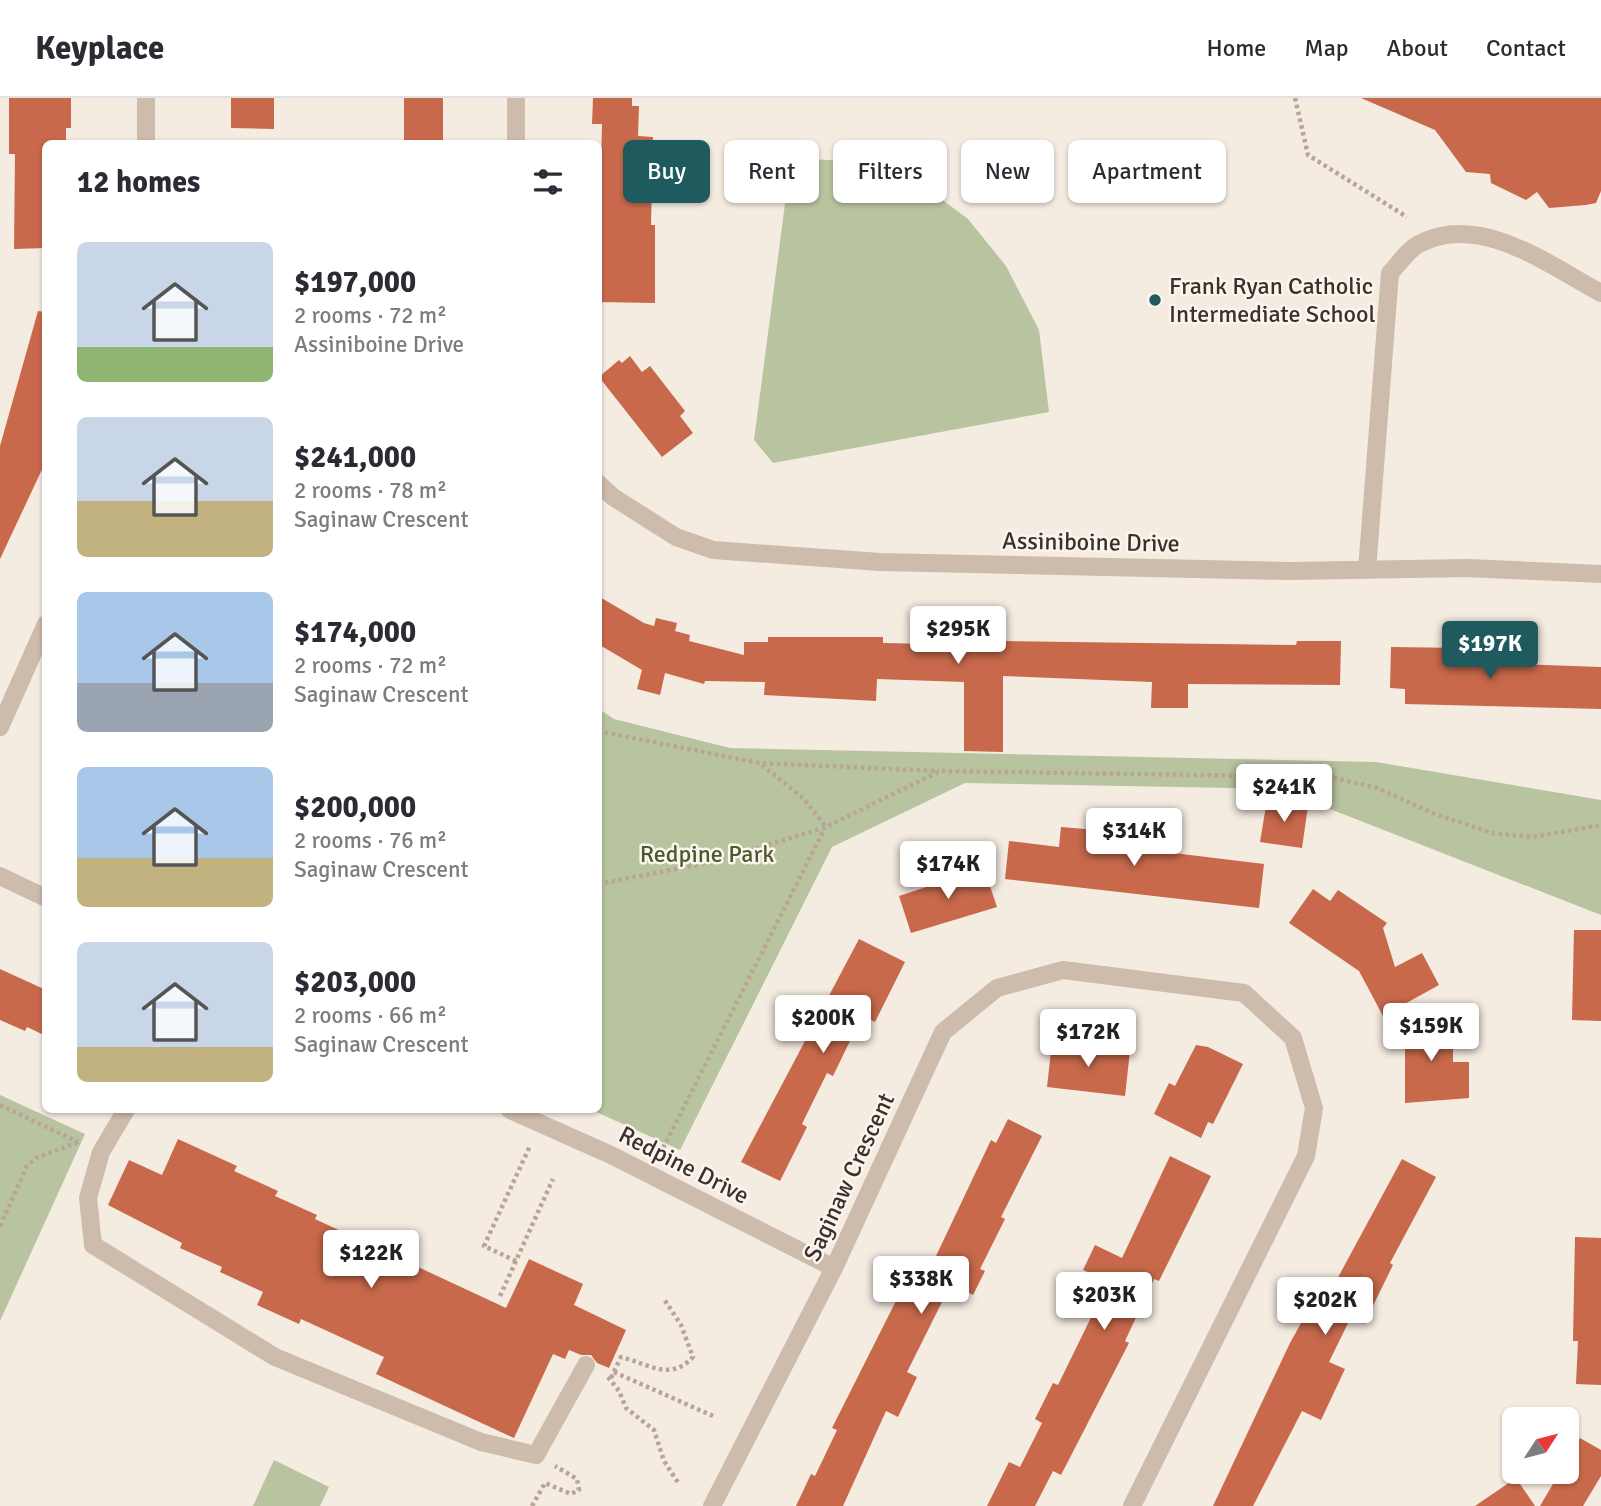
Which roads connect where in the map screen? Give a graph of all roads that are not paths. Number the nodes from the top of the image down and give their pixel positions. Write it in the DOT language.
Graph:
graph roads {
  1 [pos="146,98"];
  2 [pos="516,98"];
  3 [pos="146,140"];
  4 [pos="516,140"];
  5 [pos="1601,293"];
  6 [pos="602,487"];
  7 [pos="1367,570"];
  8 [pos="1601,574"];
  9 [pos="42,633"];
  10 [pos="0,727"];
  11 [pos="0,876"];
  12 [pos="42,896"];
  13 [pos="124,1113"];
  14 [pos="517,1113"];
  15 [pos="834,1268"];
  16 [pos="586,1365"];
  17 [pos="712,1506"];
  18 [pos="1132,1506"];
  1 -- 3 [label="street"];
  2 -- 4 [label="street"];
  5 -- 7 [label="street"];
  6 -- 7 [label="street, Assiniboine Drive"];
  7 -- 8 [label="street, Assiniboine Drive"];
  9 -- 10 [label="street"];
  11 -- 12 [label="street"];
  13 -- 16 [label="street"];
  14 -- 15 [label="street, Redpine Drive"];
  15 -- 17 [label="street, Saginaw Crescent"];
  15 -- 18 [label="street, Saginaw Crescent"];
}
